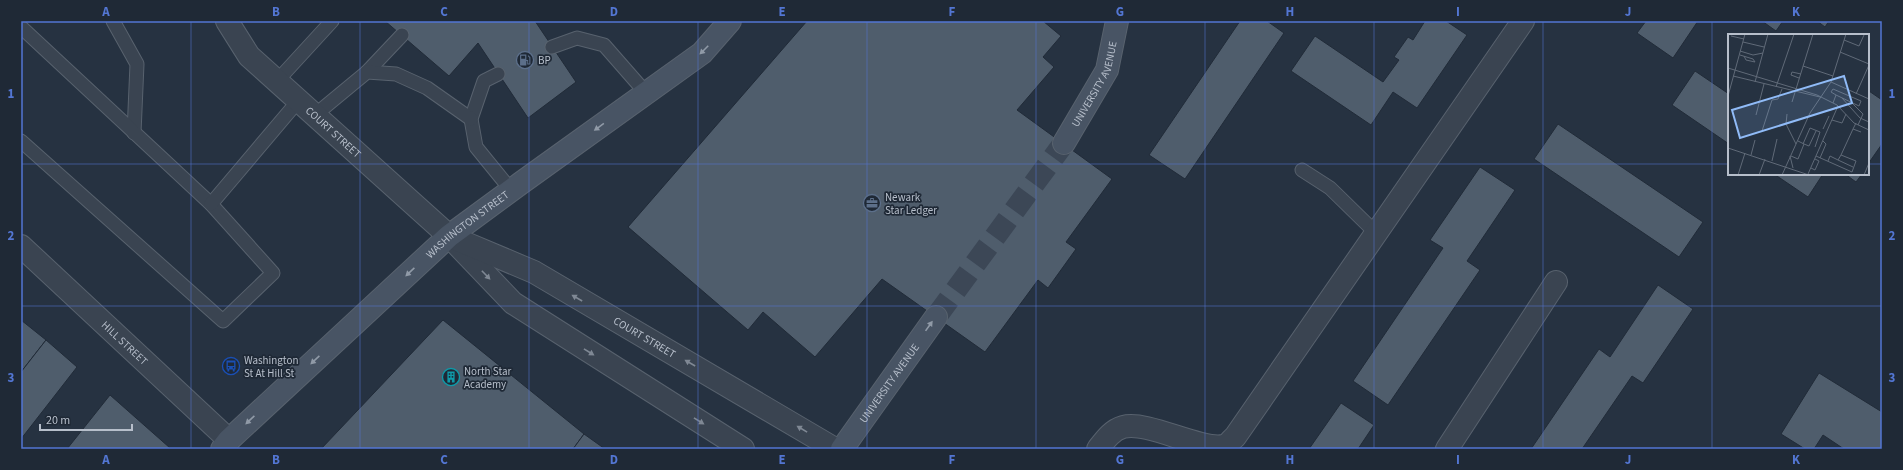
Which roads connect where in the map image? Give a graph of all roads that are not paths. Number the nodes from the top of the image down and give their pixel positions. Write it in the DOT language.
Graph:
graph roads {
  1 [pos="113,21"];
  2 [pos="332,21"];
  3 [pos="730,21"];
  4 [pos="1117,21"];
  5 [pos="1522,21"];
  6 [pos="230,23"];
  7 [pos="21,26"];
  8 [pos="402,35"];
  9 [pos="552,47"];
  10 [pos="367,72"];
  11 [pos="498,74"];
  12 [pos="277,81"];
  13 [pos="646,93"];
  14 [pos="299,100"];
  15 [pos="315,115"];
  16 [pos="471,120"];
  17 [pos="134,132"];
  18 [pos="21,141"];
  19 [pos="1064,143"];
  20 [pos="1302,170"];
  21 [pos="511,190"];
  22 [pos="211,204"];
  23 [pos="1375,232"];
  24 [pos="449,236"];
  25 [pos="21,246"];
  26 [pos="1556,282"];
  27 [pos="936,317"];
  28 [pos="226,444"];
  29 [pos="743,449"];
  30 [pos="835,449"];
  31 [pos="842,449"];
  32 [pos="1098,449"];
  33 [pos="1447,449"];
  1 -- 17 [label="lane"];
  2 -- 12 [label="lane"];
  3 -- 13 [label="main road, WASHINGTON STREET, one-way"];
  4 -- 19 [label="main road, UNIVERSITY AVENUE"];
  5 -- 23 [label="street"];
  6 -- 12 [label="street, COURT STREET"];
  7 -- 17 [label="lane"];
  8 -- 10 [label="lane"];
  9 -- 13 [label="lane"];
  10 -- 15 [label="lane"];
  10 -- 16 [label="lane"];
  11 -- 16 [label="lane"];
  12 -- 14 [label="street, COURT STREET"];
  13 -- 21 [label="main road, WASHINGTON STREET, one-way"];
  14 -- 15 [label="street, COURT STREET"];
  14 -- 22 [label="lane"];
  15 -- 24 [label="street, COURT STREET"];
  16 -- 21 [label="lane"];
  17 -- 22 [label="lane"];
  18 -- 22 [label="lane"];
  20 -- 23 [label="lane"];
  21 -- 24 [label="main road, WASHINGTON STREET"];
  23 -- 32 [label="street"];
  24 -- 28 [label="main road, WASHINGTON STREET, one-way"];
  24 -- 29 [label="street, COURT STREET, one-way"];
  30 -- 24 [label="street, COURT STREET, one-way"];
  25 -- 28 [label="street, HILL STREET"];
  26 -- 33 [label="street"];
  31 -- 27 [label="main road, UNIVERSITY AVENUE, one-way"];
}
